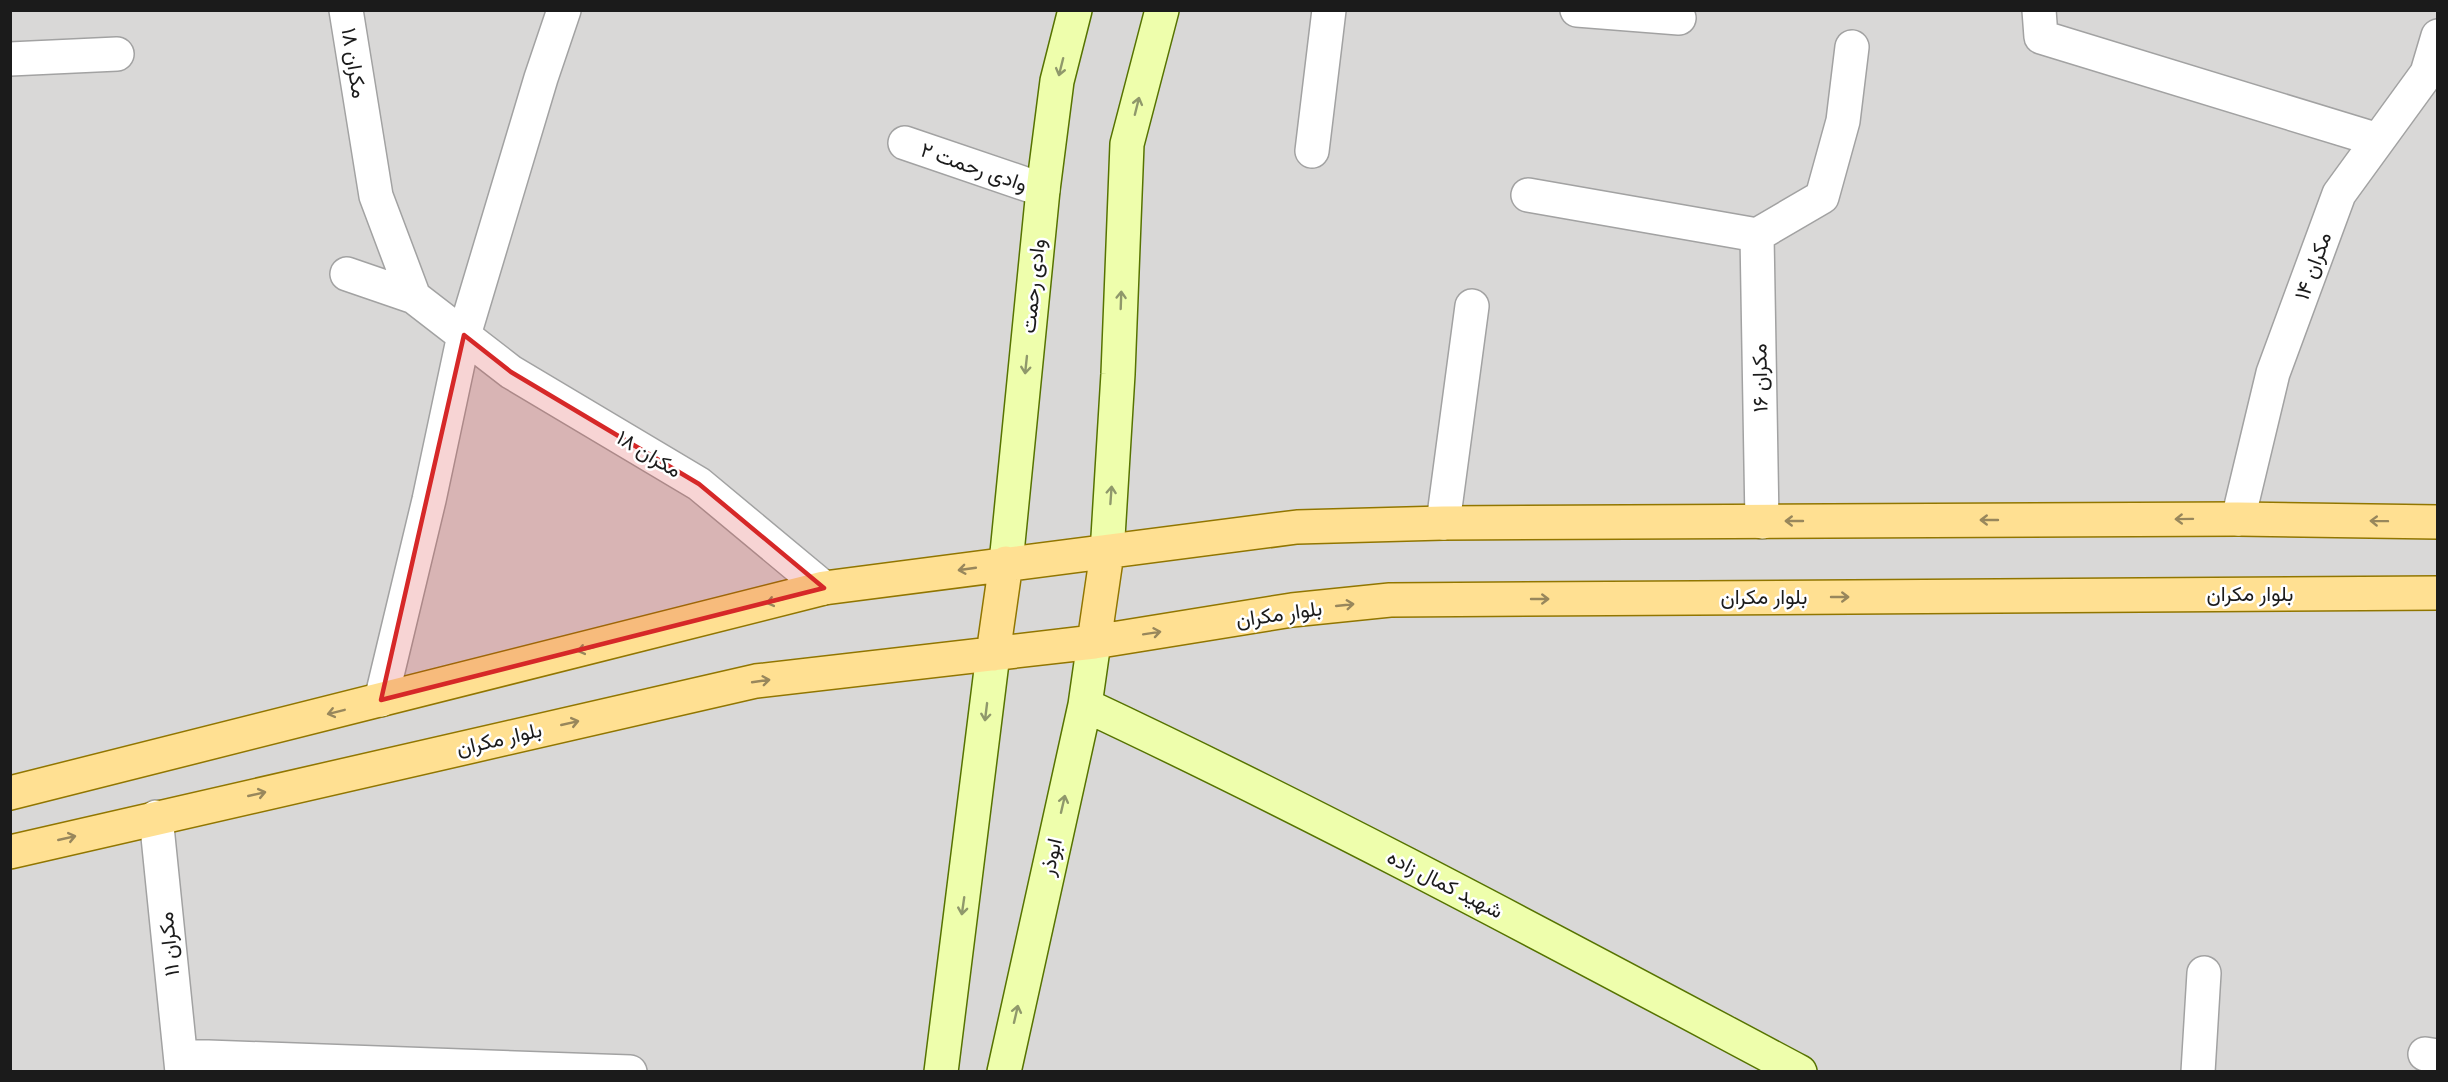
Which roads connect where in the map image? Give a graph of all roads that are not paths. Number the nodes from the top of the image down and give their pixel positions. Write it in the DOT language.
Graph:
graph roads {
  1 [pos="346,10"];
  2 [pos="564,10"];
  3 [pos="1075,10"];
  4 [pos="1162,10"];
  5 [pos="1329,10"];
  6 [pos="2038,10"];
  7 [pos="1592,11"];
  8 [pos="1679,18"];
  9 [pos="2437,37"];
  10 [pos="1852,46"];
  11 [pos="117,54"];
  12 [pos="10,59"];
  13 [pos="2378,140"];
  14 [pos="905,143"];
  15 [pos="1312,151"];
  16 [pos="1043,190"];
  17 [pos="1528,195"];
  18 [pos="1757,235"];
  19 [pos="347,274"];
  20 [pos="414,297"];
  21 [pos="1472,306"];
  22 [pos="464,335"];
  23 [pos="2238,519"];
  24 [pos="1762,522"];
  25 [pos="2438,522"];
  26 [pos="1443,523"];
  27 [pos="1107,553"];
  28 [pos="1006,563"];
  29 [pos="824,588"];
  30 [pos="2438,594"];
  31 [pos="1094,642"];
  32 [pos="993,654"];
  33 [pos="381,700"];
  34 [pos="1085,705"];
  35 [pos="10,794"];
  36 [pos="156,817"];
  37 [pos="10,852"];
  38 [pos="2204,973"];
  39 [pos="181,1064"];
  40 [pos="630,1071"];
  41 [pos="940,1071"];
  42 [pos="1004,1071"];
  43 [pos="1800,1071"];
  44 [pos="2198,1071"];
  1 -- 20 [label="street, مکران ۱۸"];
  2 -- 22 [label="street"];
  3 -- 16 [label="street, وادی رحمت, one-way"];
  27 -- 4 [label="street, one-way"];
  5 -- 15 [label="street"];
  6 -- 13 [label="street"];
  7 -- 8 [label="street"];
  9 -- 13 [label="street, مکران ۱۴"];
  10 -- 18 [label="street"];
  11 -- 12 [label="street"];
  13 -- 23 [label="street, مکران ۱۴"];
  14 -- 16 [label="street, وادی رحمت ۲"];
  16 -- 28 [label="street, وادی رحمت, one-way"];
  17 -- 18 [label="street"];
  18 -- 24 [label="street, مکران ۱۶"];
  19 -- 20 [label="street"];
  20 -- 22 [label="street, مکران ۱۸"];
  21 -- 26 [label="street"];
  22 -- 29 [label="street, مکران ۱۸"];
  22 -- 33 [label="street"];
  23 -- 24 [label="main road, one-way"];
  25 -- 23 [label="main road, one-way"];
  24 -- 26 [label="main road"];
  26 -- 27 [label="main road"];
  27 -- 28 [label="main road"];
  27 -- 31 [label="main road"];
  28 -- 29 [label="main road, one-way"];
  28 -- 32 [label="main road"];
  29 -- 33 [label="main road, one-way"];
  31 -- 30 [label="main road, بلوار مکران, one-way"];
  31 -- 32 [label="main road, بلوار مکران"];
  31 -- 34 [label="street, ابوذر"];
  36 -- 32 [label="main road, بلوار مکران, one-way"];
  32 -- 41 [label="street, one-way"];
  33 -- 35 [label="main road, one-way"];
  42 -- 34 [label="street, ابوذر, one-way"];
  34 -- 43 [label="street, شهید کمال زاده"];
  37 -- 36 [label="main road, بلوار مکران, one-way"];
  36 -- 39 [label="street, مکران ۱۱"];
  38 -- 44 [label="street"];
  39 -- 40 [label="street"];
}
